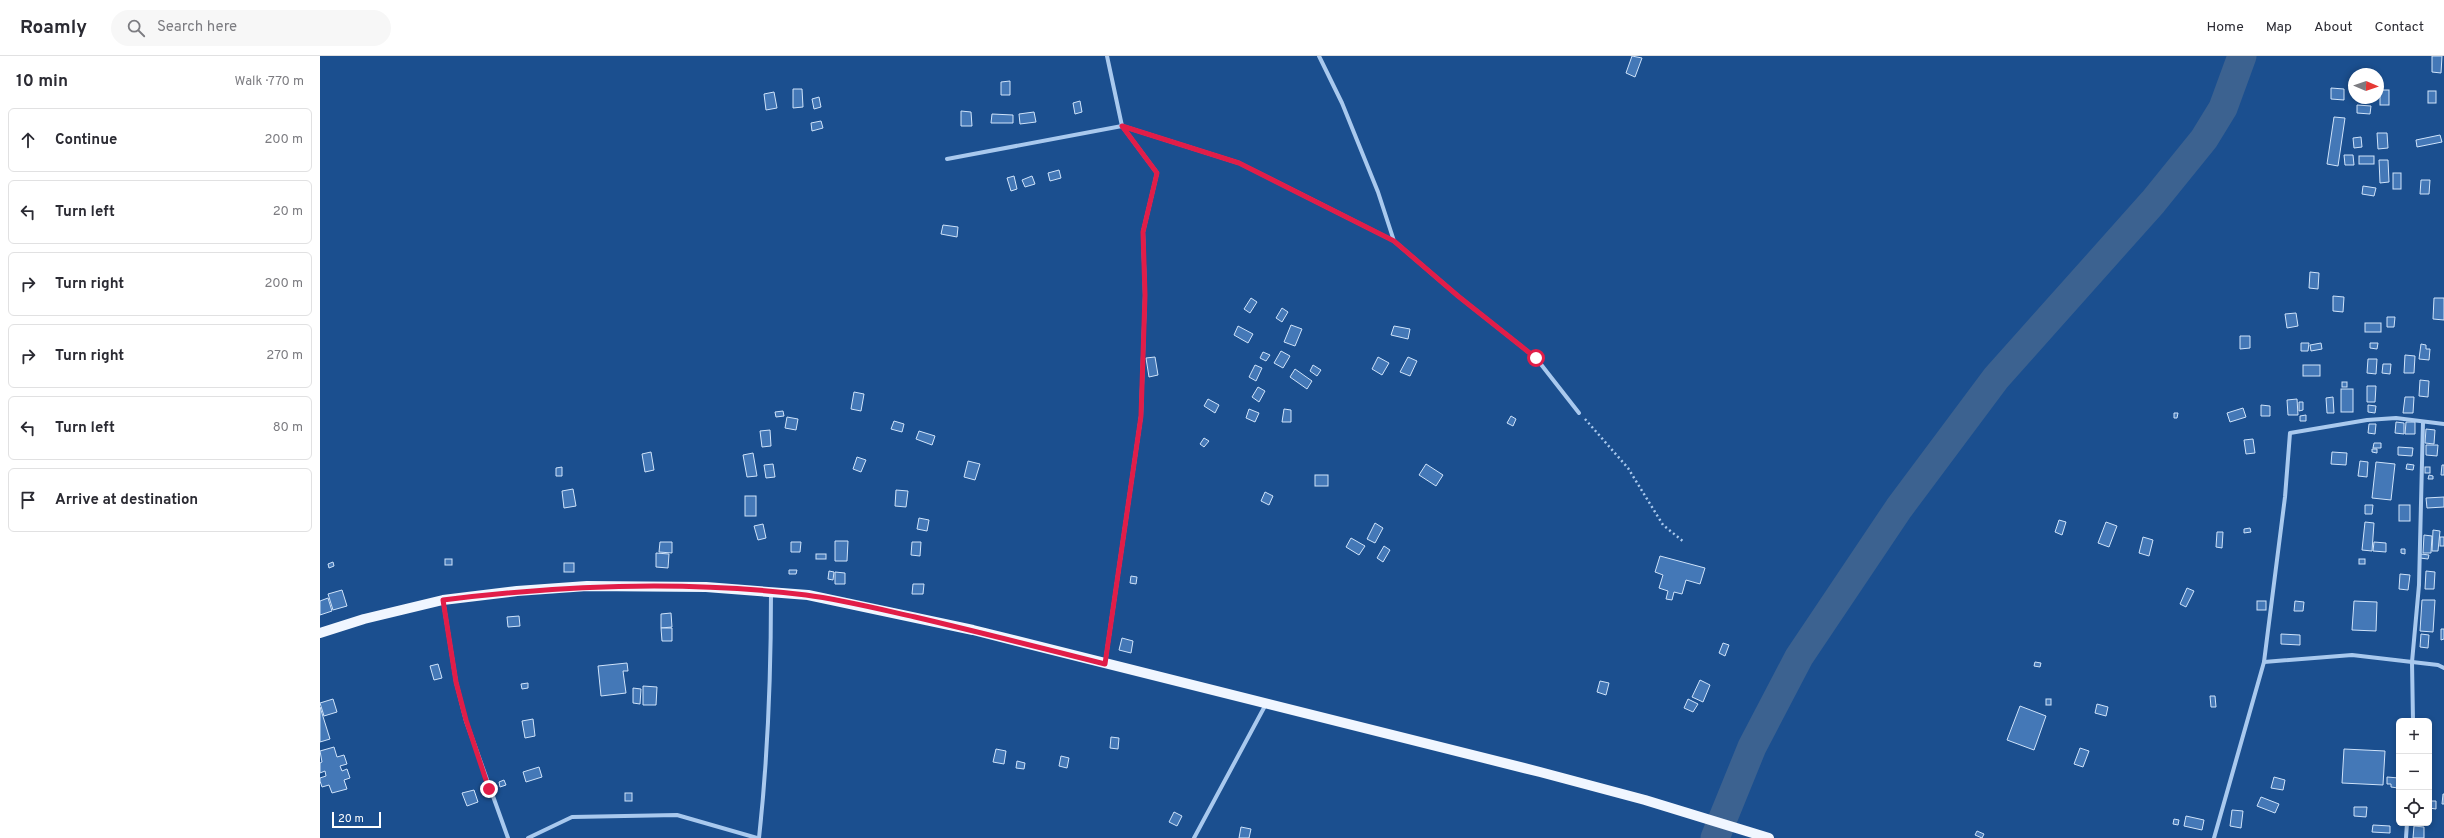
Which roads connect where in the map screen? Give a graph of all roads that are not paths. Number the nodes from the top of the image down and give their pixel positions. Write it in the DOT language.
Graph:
graph roads {
  1 [pos="1107,56"];
  2 [pos="1318,56"];
  3 [pos="1122,126"];
  4 [pos="947,159"];
  5 [pos="1394,241"];
  6 [pos="1579,412"];
  7 [pos="2423,422"];
  8 [pos="2444,424"];
  9 [pos="771,591"];
  10 [pos="443,600"];
  11 [pos="320,633"];
  12 [pos="2264,662"];
  13 [pos="2412,662"];
  14 [pos="1105,664"];
  15 [pos="2444,668"];
  16 [pos="1266,704"];
  17 [pos="2413,718"];
  18 [pos="2407,826"];
  19 [pos="508,838"];
  20 [pos="528,838"];
  21 [pos="758,838"];
  22 [pos="1194,838"];
  23 [pos="1768,838"];
  24 [pos="2214,838"];
  25 [pos="2406,838"];
  1 -- 3 [label="street"];
  2 -- 5 [label="street"];
  3 -- 4 [label="street"];
  3 -- 5 [label="street"];
  3 -- 14 [label="street"];
  5 -- 6 [label="street"];
  7 -- 8 [label="street"];
  7 -- 12 [label="street"];
  7 -- 13 [label="street"];
  9 -- 10 [label="main road"];
  9 -- 14 [label="main road"];
  9 -- 21 [label="street"];
  10 -- 11 [label="main road"];
  10 -- 19 [label="street"];
  12 -- 13 [label="street"];
  12 -- 24 [label="street"];
  13 -- 15 [label="street"];
  13 -- 17 [label="street"];
  14 -- 16 [label="main road"];
  16 -- 22 [label="street"];
  16 -- 23 [label="main road"];
  18 -- 25 [label="street"];
  20 -- 21 [label="street"];
}
